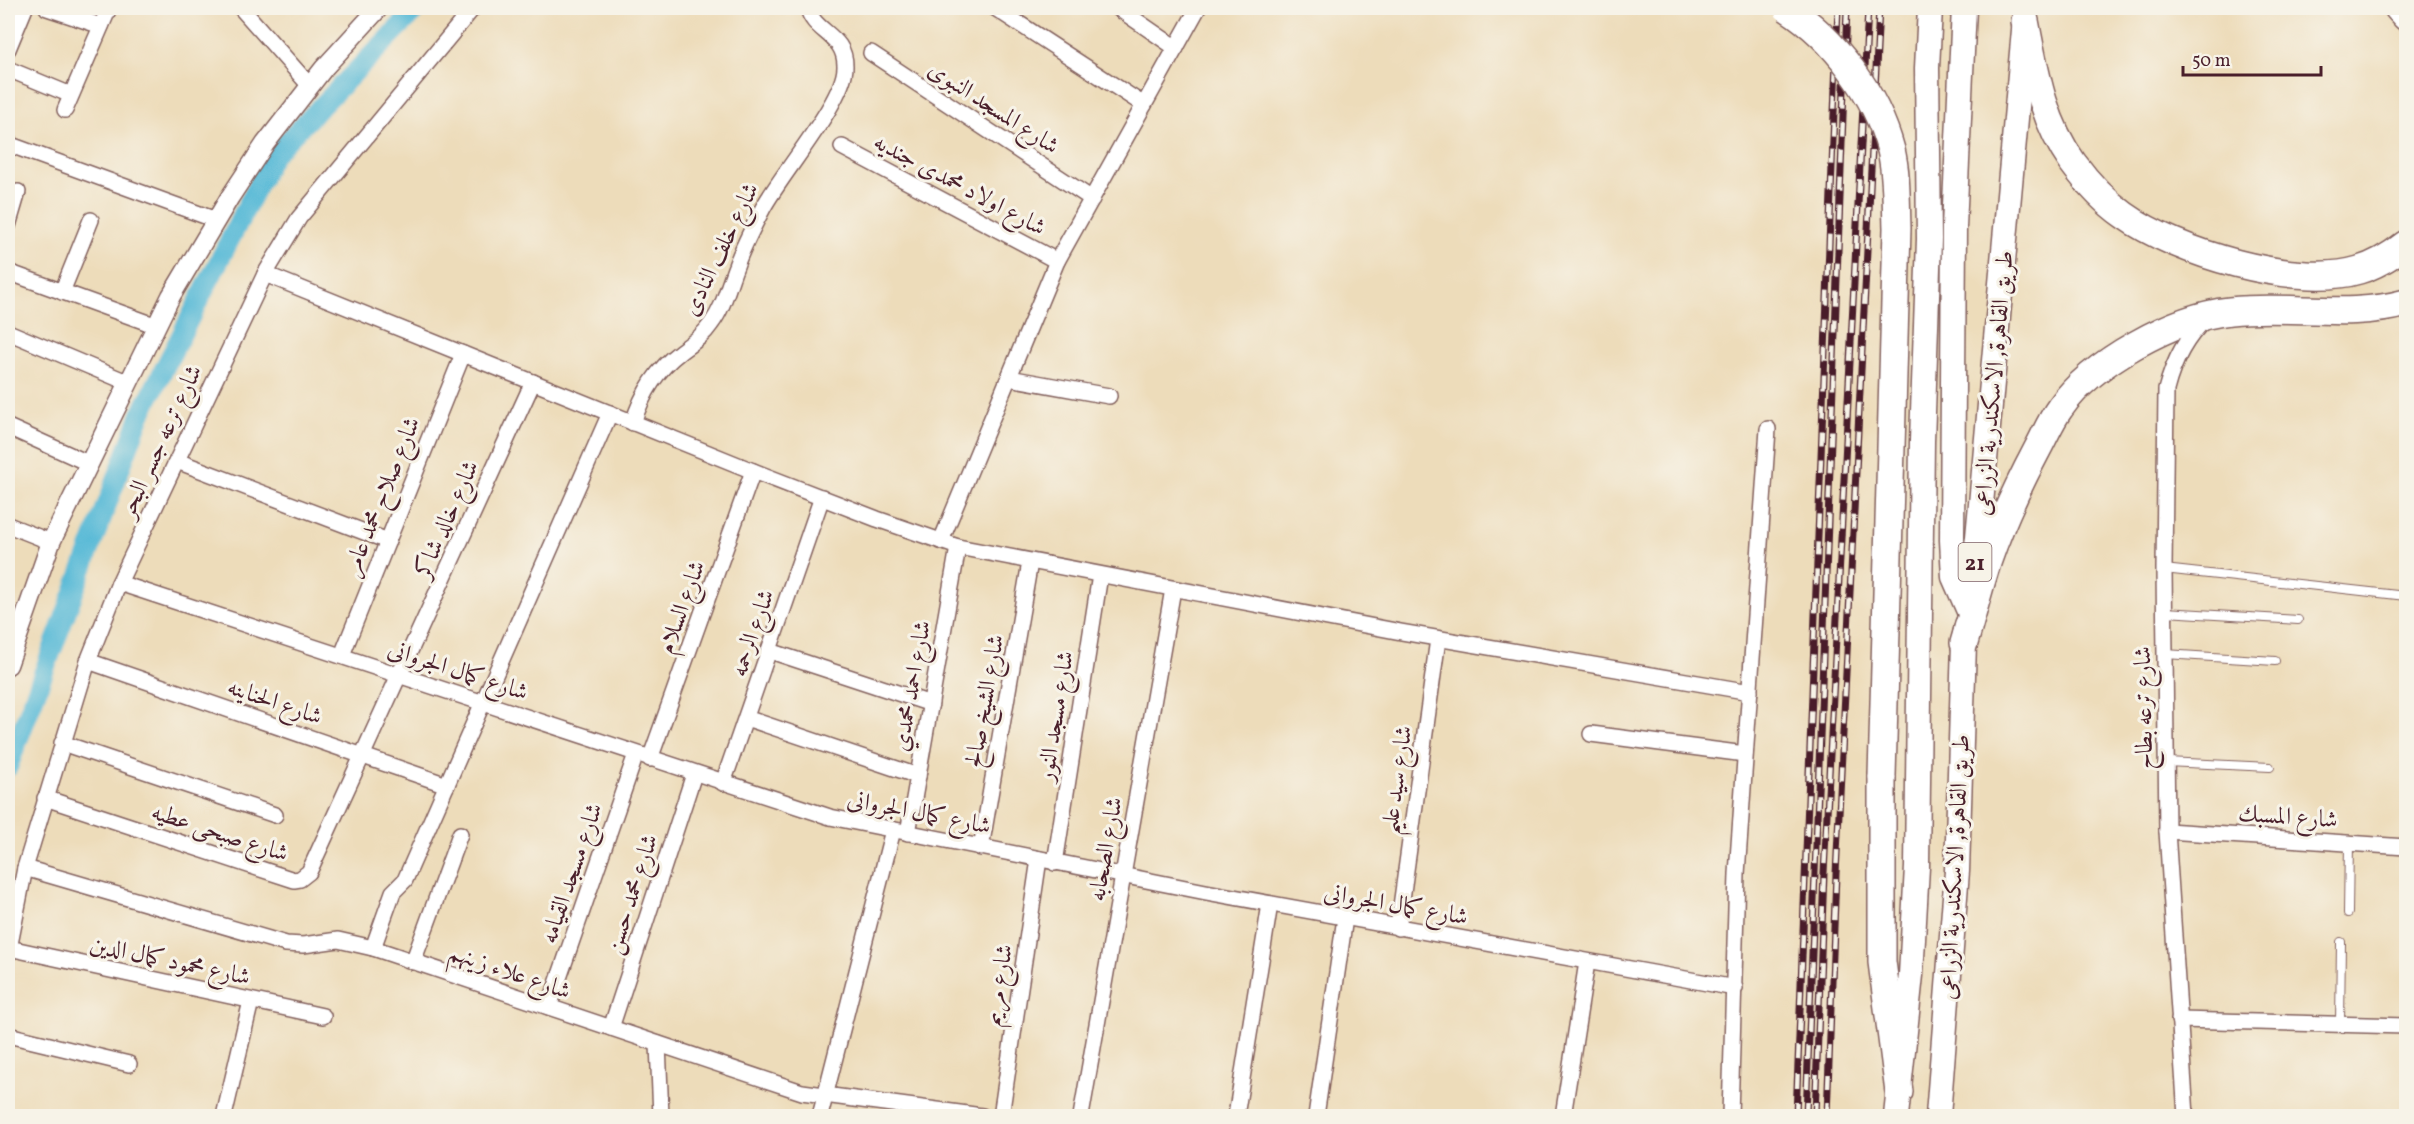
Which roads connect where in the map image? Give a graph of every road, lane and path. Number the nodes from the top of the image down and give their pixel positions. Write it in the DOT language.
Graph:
graph roads {
  1 [pos="25,8"];
  2 [pos="47,8"];
  3 [pos="109,8"];
  4 [pos="241,8"];
  5 [pos="380,8"];
  6 [pos="473,8"];
  7 [pos="808,8"];
  8 [pos="995,8"];
  9 [pos="1118,8"];
  10 [pos="1198,8"];
  11 [pos="1787,8"];
  12 [pos="1930,8"];
  13 [pos="1964,8"];
  14 [pos="2398,8"];
  15 [pos="2025,14"];
  16 [pos="2406,16"];
  17 [pos="101,26"];
  18 [pos="1176,48"];
  19 [pos="8,49"];
  20 [pos="871,53"];
  21 [pos="8,69"];
  22 [pos="310,86"];
  23 [pos="71,95"];
  24 [pos="1144,105"];
  25 [pos="65,110"];
  26 [pos="8,144"];
  27 [pos="842,147"];
  28 [pos="18,192"];
  29 [pos="1092,200"];
  30 [pos="91,220"];
  31 [pos="216,220"];
  32 [pos="8,226"];
  33 [pos="2406,244"];
  34 [pos="1057,261"];
  35 [pos="8,272"];
  36 [pos="265,274"];
  37 [pos="62,292"];
  38 [pos="2406,303"];
  39 [pos="2213,313"];
  40 [pos="157,326"];
  41 [pos="8,332"];
  42 [pos="463,354"];
  43 [pos="1009,378"];
  44 [pos="533,382"];
  45 [pos="129,383"];
  46 [pos="1109,396"];
  47 [pos="610,413"];
  48 [pos="633,423"];
  49 [pos="8,427"];
  50 [pos="1768,429"];
  51 [pos="177,461"];
  52 [pos="90,464"];
  53 [pos="753,471"];
  54 [pos="822,497"];
  55 [pos="8,525"];
  56 [pos="941,541"];
  57 [pos="51,542"];
  58 [pos="387,542"];
  59 [pos="958,547"];
  60 [pos="1030,562"];
  61 [pos="2164,569"];
  62 [pos="1100,575"];
  63 [pos="119,583"];
  64 [pos="1173,589"];
  65 [pos="2406,596"];
  66 [pos="1969,611"];
  67 [pos="2165,612"];
  68 [pos="2298,620"];
  69 [pos="13,631"];
  70 [pos="1438,639"];
  71 [pos="1964,644"];
  72 [pos="770,651"];
  73 [pos="2165,654"];
  74 [pos="342,655"];
  75 [pos="88,660"];
  76 [pos="2275,662"];
  77 [pos="8,665"];
  78 [pos="400,674"];
  79 [pos="1750,692"];
  80 [pos="484,702"];
  81 [pos="931,704"];
  82 [pos="746,718"];
  83 [pos="1591,734"];
  84 [pos="62,743"];
  85 [pos="1745,754"];
  86 [pos="362,755"];
  87 [pos="643,756"];
  88 [pos="2166,762"];
  89 [pos="2270,767"];
  90 [pos="694,774"];
  91 [pos="918,776"];
  92 [pos="723,783"];
  93 [pos="447,785"];
  94 [pos="45,798"];
  95 [pos="276,815"];
  96 [pos="892,830"];
  97 [pos="2167,831"];
  98 [pos="908,833"];
  99 [pos="460,834"];
  100 [pos="2349,843"];
  101 [pos="2406,847"];
  102 [pos="981,848"];
  103 [pos="1039,859"];
  104 [pos="1055,863"];
  105 [pos="25,868"];
  106 [pos="1123,876"];
  107 [pos="1270,904"];
  108 [pos="2348,913"];
  109 [pos="1345,918"];
  110 [pos="1398,928"];
  111 [pos="2341,942"];
  112 [pos="373,948"];
  113 [pos="8,951"];
  114 [pos="413,962"];
  115 [pos="1587,962"];
  116 [pos="1735,988"];
  117 [pos="251,1001"];
  118 [pos="549,1007"];
  119 [pos="323,1016"];
  120 [pos="2179,1020"];
  121 [pos="2340,1024"];
  122 [pos="2406,1026"];
  123 [pos="611,1028"];
  124 [pos="8,1035"];
  125 [pos="658,1044"];
  126 [pos="129,1064"];
  127 [pos="824,1096"];
  128 [pos="1897,1104"];
  129 [pos="224,1116"];
  130 [pos="661,1116"];
  131 [pos="820,1116"];
  132 [pos="982,1116"];
  133 [pos="1001,1116"];
  134 [pos="1081,1116"];
  135 [pos="1236,1116"];
  136 [pos="1316,1116"];
  137 [pos="1563,1116"];
  138 [pos="1730,1116"];
  139 [pos="1938,1116"];
  140 [pos="2187,1116"];
  1 -- 19 [label="street"];
  2 -- 17 [label="street"];
  3 -- 17 [label="street"];
  4 -- 22 [label="street"];
  5 -- 22 [label="street"];
  6 -- 36 [label="street, شارع ترعه جسر البحر"];
  7 -- 48 [label="street, شارع خلف النادى"];
  8 -- 24 [label="street"];
  9 -- 18 [label="street"];
  10 -- 18 [label="street"];
  11 -- 128 [label="highway, bridge"];
  12 -- 128 [label="highway, طريق القاهرة, الاسكندرية الزراعى"];
  13 -- 66 [label="highway"];
  14 -- 16 [label="highway"];
  15 -- 33 [label="highway"];
  15 -- 66 [label="highway, طريق القاهرة, الاسكندرية الزراعى / 21"];
  17 -- 23 [label="street"];
  18 -- 24 [label="street"];
  20 -- 29 [label="street, شارع المسجد النبوى"];
  21 -- 23 [label="street"];
  22 -- 31 [label="street"];
  23 -- 25 [label="street"];
  24 -- 29 [label="street"];
  26 -- 31 [label="street"];
  27 -- 34 [label="street, شارع اولاد محمدى جنديه"];
  28 -- 32 [label="street"];
  29 -- 34 [label="street"];
  30 -- 37 [label="street"];
  31 -- 40 [label="street"];
  34 -- 43 [label="street"];
  35 -- 37 [label="street"];
  36 -- 42 [label="street"];
  36 -- 51 [label="street, شارع ترعه جسر البحر"];
  37 -- 40 [label="street"];
  38 -- 39 [label="highway"];
  39 -- 61 [label="street, شارع ترعه بطاح"];
  39 -- 71 [label="highway"];
  40 -- 45 [label="street"];
  41 -- 45 [label="street"];
  42 -- 44 [label="street"];
  42 -- 58 [label="street, شارع صلاح محمد عامر"];
  43 -- 46 [label="street"];
  43 -- 56 [label="street"];
  44 -- 47 [label="street"];
  44 -- 78 [label="street, شارع خالد شاكر"];
  45 -- 52 [label="street"];
  47 -- 48 [label="street"];
  47 -- 80 [label="street"];
  48 -- 53 [label="street"];
  49 -- 52 [label="street"];
  50 -- 79 [label="street"];
  51 -- 58 [label="street"];
  51 -- 63 [label="street, شارع ترعه جسر البحر"];
  52 -- 57 [label="street"];
  53 -- 54 [label="street"];
  53 -- 87 [label="street, شارع السلام"];
  54 -- 56 [label="street"];
  54 -- 72 [label="street, شارع الرحمه"];
  55 -- 57 [label="street"];
  56 -- 59 [label="street"];
  57 -- 69 [label="street"];
  58 -- 74 [label="street, شارع صلاح محمد عامر"];
  59 -- 60 [label="street"];
  59 -- 81 [label="street, شارع احمد محمدي"];
  60 -- 62 [label="street"];
  60 -- 102 [label="street, شارع الشيخ صالح"];
  61 -- 65 [label="lane"];
  61 -- 67 [label="street, شارع ترعه بطاح"];
  62 -- 64 [label="street"];
  62 -- 104 [label="street, شارع مسجد النور"];
  63 -- 74 [label="street, شارع كمال الجروانى"];
  63 -- 75 [label="street, شارع ترعه جسر البحر"];
  64 -- 70 [label="street"];
  64 -- 106 [label="street, شارع الصحابه"];
  66 -- 71 [label="highway, طريق القاهرة, الاسكندرية الزراعى / 21"];
  67 -- 68 [label="lane"];
  67 -- 73 [label="street, شارع ترعه بطاح"];
  69 -- 77 [label="street"];
  70 -- 79 [label="street"];
  70 -- 110 [label="street, شارع سيد عليم"];
  71 -- 139 [label="highway, طريق القاهرة, الاسكندرية الزراعى / 21"];
  72 -- 81 [label="street"];
  72 -- 82 [label="street, شارع الرحمه"];
  73 -- 76 [label="lane"];
  73 -- 88 [label="street, شارع ترعه بطاح"];
  74 -- 78 [label="street, شارع كمال الجروانى"];
  75 -- 84 [label="street, شارع ترعه جسر البحر"];
  75 -- 86 [label="street, شارع الحناينه"];
  78 -- 80 [label="street, شارع كمال الجروانى"];
  78 -- 86 [label="street, شارع صبحى عطيه"];
  79 -- 85 [label="street"];
  80 -- 87 [label="street, شارع كمال الجروانى"];
  80 -- 93 [label="street"];
  81 -- 91 [label="street, شارع احمد محمدي"];
  82 -- 91 [label="street"];
  82 -- 92 [label="street, شارع الرحمه"];
  83 -- 85 [label="street"];
  84 -- 94 [label="street, شارع ترعه جسر البحر"];
  84 -- 95 [label="street"];
  85 -- 116 [label="street"];
  86 -- 93 [label="street, شارع الحناينه"];
  86 -- 94 [label="street, شارع صبحى عطيه"];
  87 -- 90 [label="street, شارع كمال الجروانى"];
  87 -- 118 [label="street, شارع مسجد القيامه"];
  88 -- 89 [label="lane"];
  88 -- 97 [label="street, شارع ترعه بطاح"];
  90 -- 92 [label="street, شارع كمال الجروانى"];
  90 -- 123 [label="street, شارع محمد حسن"];
  91 -- 98 [label="street, شارع احمد محمدي"];
  92 -- 96 [label="street, شارع كمال الجروانى"];
  93 -- 112 [label="street"];
  94 -- 105 [label="street, شارع ترعه جسر البحر"];
  96 -- 98 [label="street, شارع كمال الجروانى"];
  96 -- 127 [label="street"];
  97 -- 100 [label="street, شارع المسبك"];
  97 -- 120 [label="street, شارع ترعه بطاح"];
  98 -- 102 [label="street, شارع كمال الجروانى"];
  99 -- 114 [label="street"];
  100 -- 101 [label="street, شارع المسبك"];
  100 -- 108 [label="lane"];
  102 -- 103 [label="street, شارع كمال الجروانى"];
  103 -- 104 [label="street, شارع كمال الجروانى"];
  103 -- 133 [label="street, شارع مريم"];
  104 -- 106 [label="street, شارع كمال الجروانى"];
  105 -- 112 [label="street, شارع علاء زينهم"];
  105 -- 113 [label="street, شارع ترعه جسر البحر"];
  106 -- 107 [label="street, شارع كمال الجروانى"];
  106 -- 134 [label="street, شارع الصحابه"];
  107 -- 109 [label="street, شارع كمال الجروانى"];
  107 -- 135 [label="street"];
  109 -- 110 [label="street, شارع كمال الجروانى"];
  109 -- 136 [label="street"];
  110 -- 115 [label="street, شارع كمال الجروانى"];
  111 -- 121 [label="lane"];
  112 -- 114 [label="street, شارع علاء زينهم"];
  113 -- 117 [label="street, شارع محمود كمال الدين"];
  114 -- 118 [label="street, شارع علاء زينهم"];
  115 -- 116 [label="street, شارع كمال الجروانى"];
  115 -- 137 [label="street"];
  116 -- 138 [label="street"];
  117 -- 119 [label="street, شارع محمود كمال الدين"];
  117 -- 129 [label="street"];
  118 -- 123 [label="street, شارع علاء زينهم"];
  120 -- 121 [label="street"];
  120 -- 140 [label="street, شارع ترعه بطاح"];
  121 -- 122 [label="street"];
  123 -- 125 [label="street, شارع علاء زينهم"];
  124 -- 126 [label="street"];
  125 -- 127 [label="street, شارع علاء زينهم"];
  125 -- 130 [label="street"];
  127 -- 131 [label="street"];
  127 -- 132 [label="street, شارع علاء زينهم"];
}
